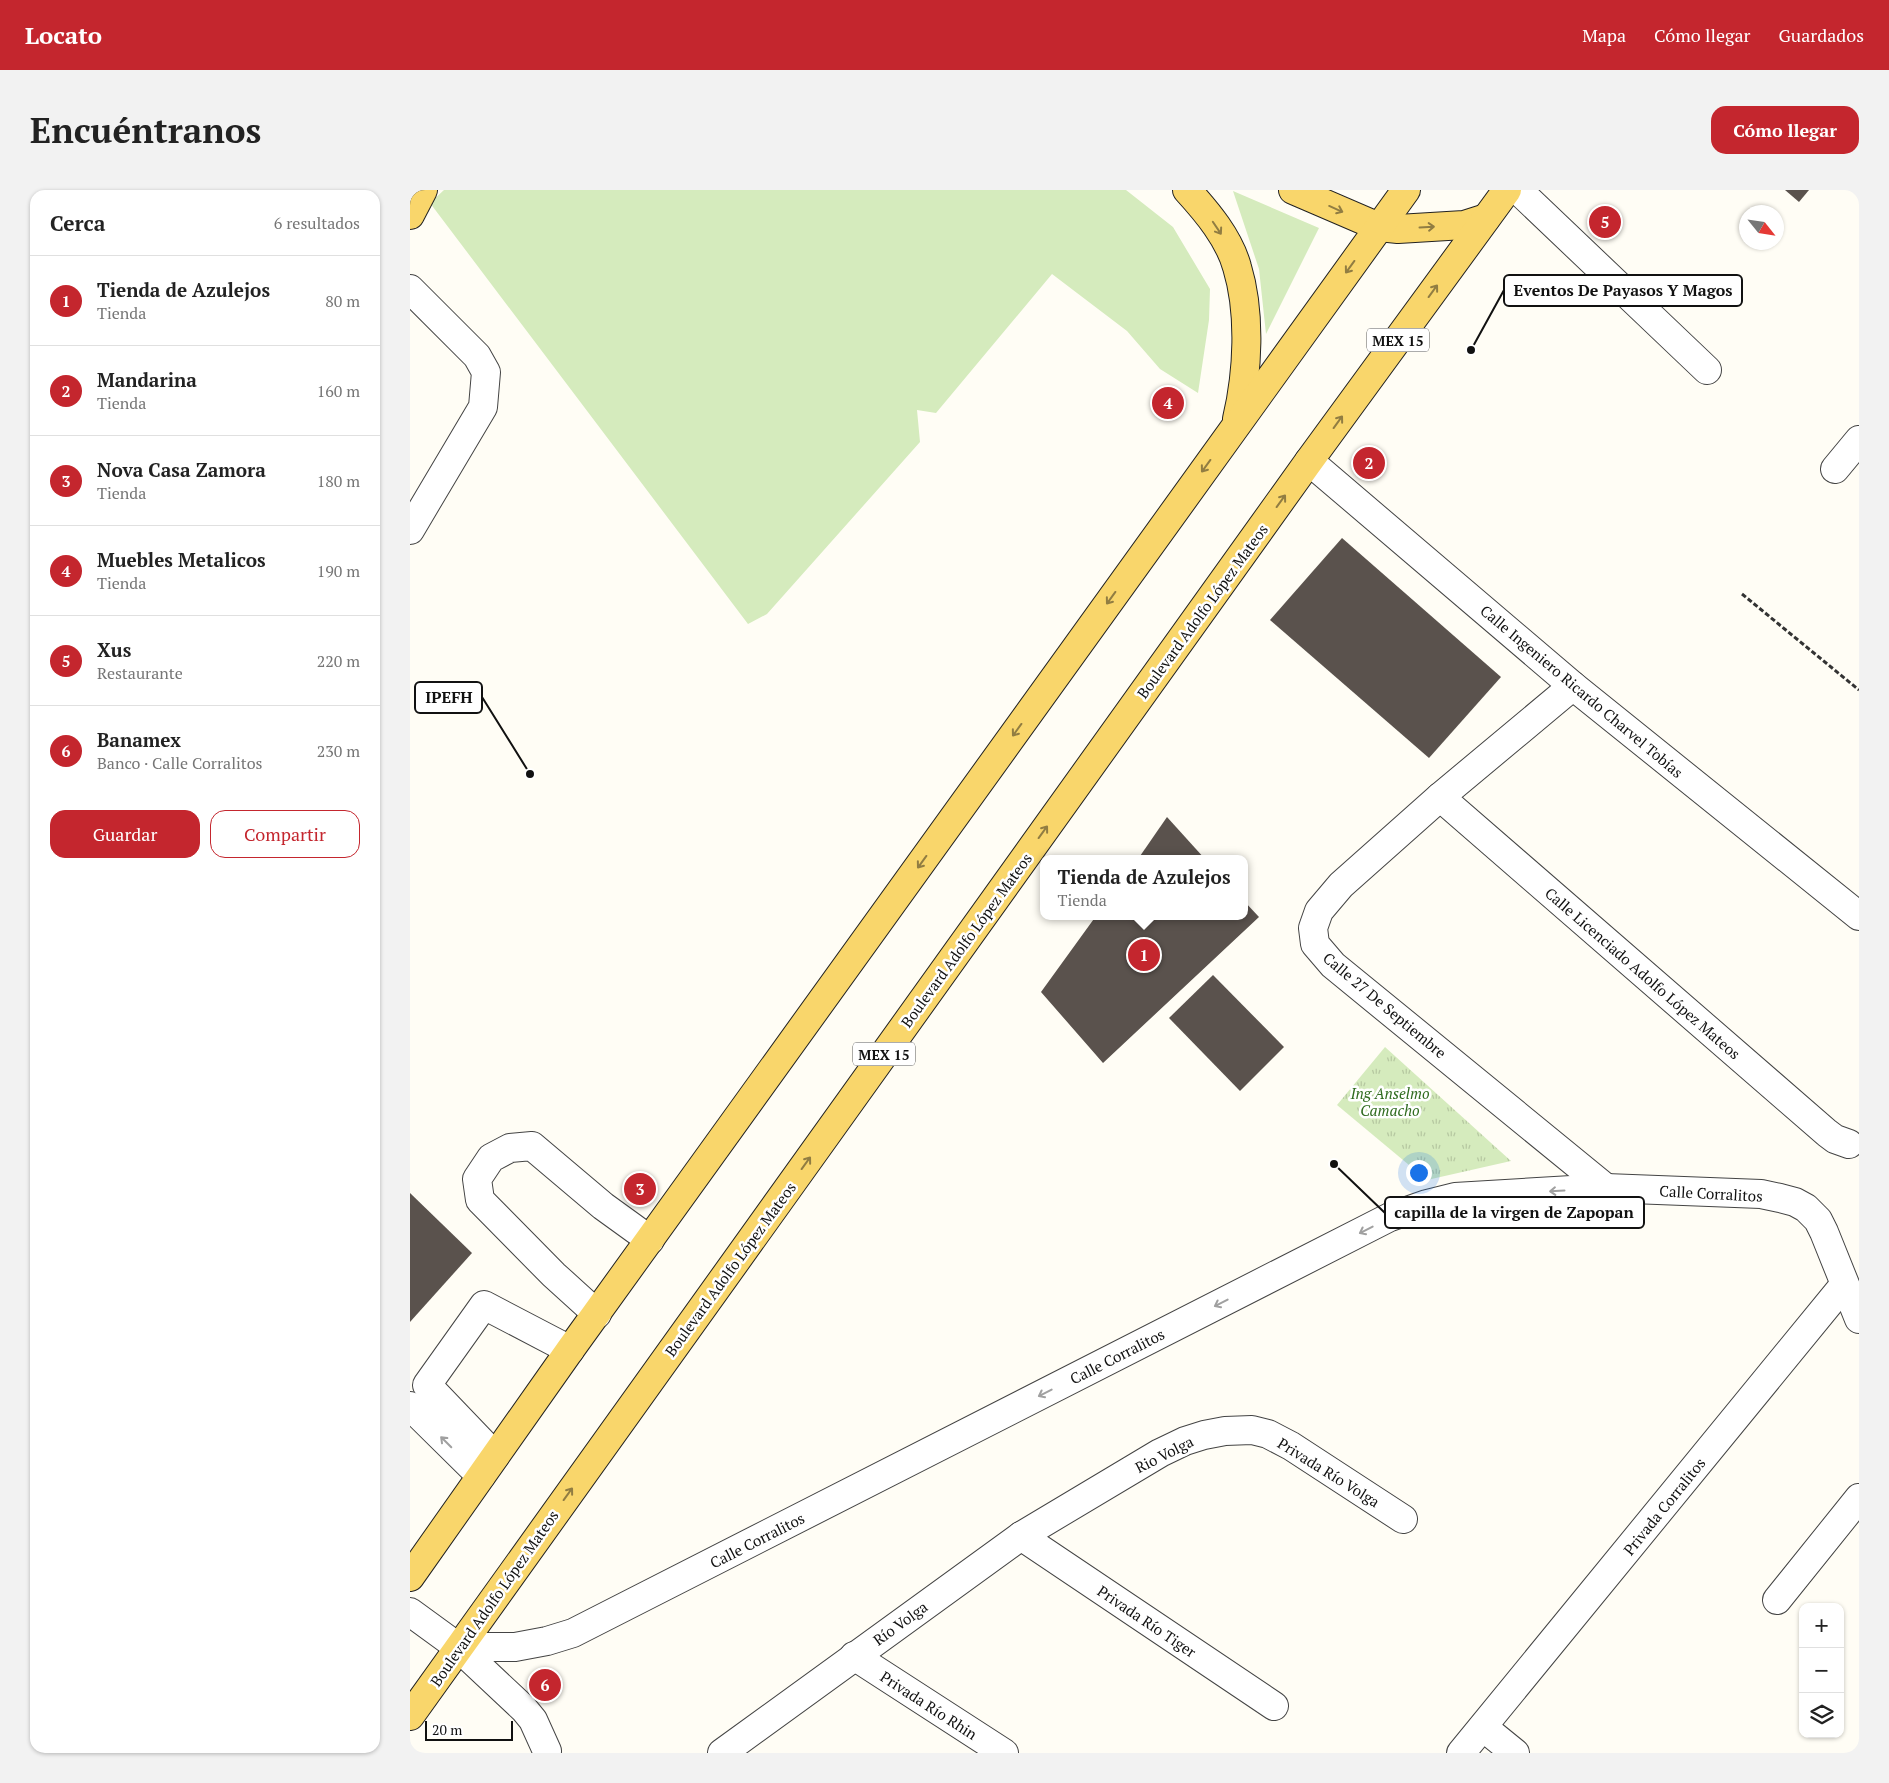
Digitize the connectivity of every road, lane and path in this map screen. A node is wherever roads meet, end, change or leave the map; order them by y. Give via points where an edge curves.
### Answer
1 (423, 190) edge
2 (1187, 190) edge
3 (1293, 190) edge
4 (1406, 190) edge
5 (1507, 190) edge
6 (1518, 190) edge
7 (410, 215) edge
8 (1486, 218) junction
9 (1379, 227) junction
10 (410, 289) edge
11 (1707, 370) dead end
12 (1235, 426) junction
13 (1859, 440) edge
14 (1309, 462) junction
15 (1835, 469) dead end
16 (410, 530) edge
17 (1742, 594) dead end
18 (1573, 686) junction
19 (1859, 690) edge
20 (1440, 797) junction
21 (1859, 916) edge
22 (1849, 1144) dead end
23 (1606, 1188) junction
24 (650, 1240) junction
25 (1844, 1285) junction
26 (597, 1314) junction
27 (1859, 1319) edge
28 (570, 1350) junction
29 (410, 1406) edge
30 (1252, 1430) joint
31 (488, 1466) junction
32 (1859, 1498) edge
33 (1082, 1500) joint
34 (1403, 1518) dead end
35 (1021, 1536) junction
36 (410, 1577) edge
37 (1777, 1600) dead end
38 (410, 1612) edge
39 (458, 1647) junction
40 (854, 1656) junction
41 (1274, 1706) dead end
42 (410, 1716) edge
43 (1483, 1727) junction
44 (547, 1751) dead end
45 (722, 1753) edge
46 (1004, 1753) edge
47 (1461, 1753) edge
48 (1515, 1753) edge

1 - 7 main road
2 -> 12 main road via 1225,240 1237,266 1246,316 1245,369
3 -> 9 main road
4 - 9 main road
5 - 8 main road, Boulevard Adolfo López Mateos / MEX 15
6 - 11 street
9 -> 8 main road via 1464,225
14 -> 8 main road, Boulevard Adolfo López Mateos / MEX 15
9 -> 12 main road
10 - 16 street via 477,356 486,372 482,407
12 -> 24 main road
13 - 15 street
14 - 18 street, Calle Ingeniero Ricardo Charvel Tobías
39 -> 14 main road, Boulevard Adolfo López Mateos / MEX 15
17 - 19 path
18 - 20 street, Calle 27 De Septiembre
18 - 21 street, Calle Ingeniero Ricardo Charvel Tobías
20 - 22 street, Calle Licenciado Adolfo López Mateos via 1827,1133
20 - 23 street, Calle 27 De Septiembre via 1341,885 1319,911 1313,928 1315,944 1333,964
23 - 25 street, Calle Corralitos via 1761,1194 1795,1202 1818,1220
23 -> 39 street, Calle Corralitos via 1455,1197 1390,1217 573,1633 516,1647
24 - 26 main road
24 - 26 street via 603,1206 532,1146 510,1148 491,1158 477,1179 480,1200
25 - 27 street
25 - 43 street, Privada Corralitos
26 - 28 main road
28 - 31 main road
28 - 31 street via 484,1305 427,1385
31 -> 29 street
30 - 33 street, Rio Volga via 1225,1431 1185,1441
30 - 34 street, Privada Río Volga via 1268,1434 1290,1446
31 - 36 main road
32 - 37 street
33 - 35 street, Río Volga
35 - 40 street, Río Volga
35 - 41 street, Privada Río Tiger
38 - 39 street
39 - 42 main road, Boulevard Adolfo López Mateos / MEX 15
39 - 44 street via 533,1720
40 - 45 street, Río Volga
40 - 46 street, Privada Río Rhin
43 - 47 street, Privada Corralitos
43 - 48 street

